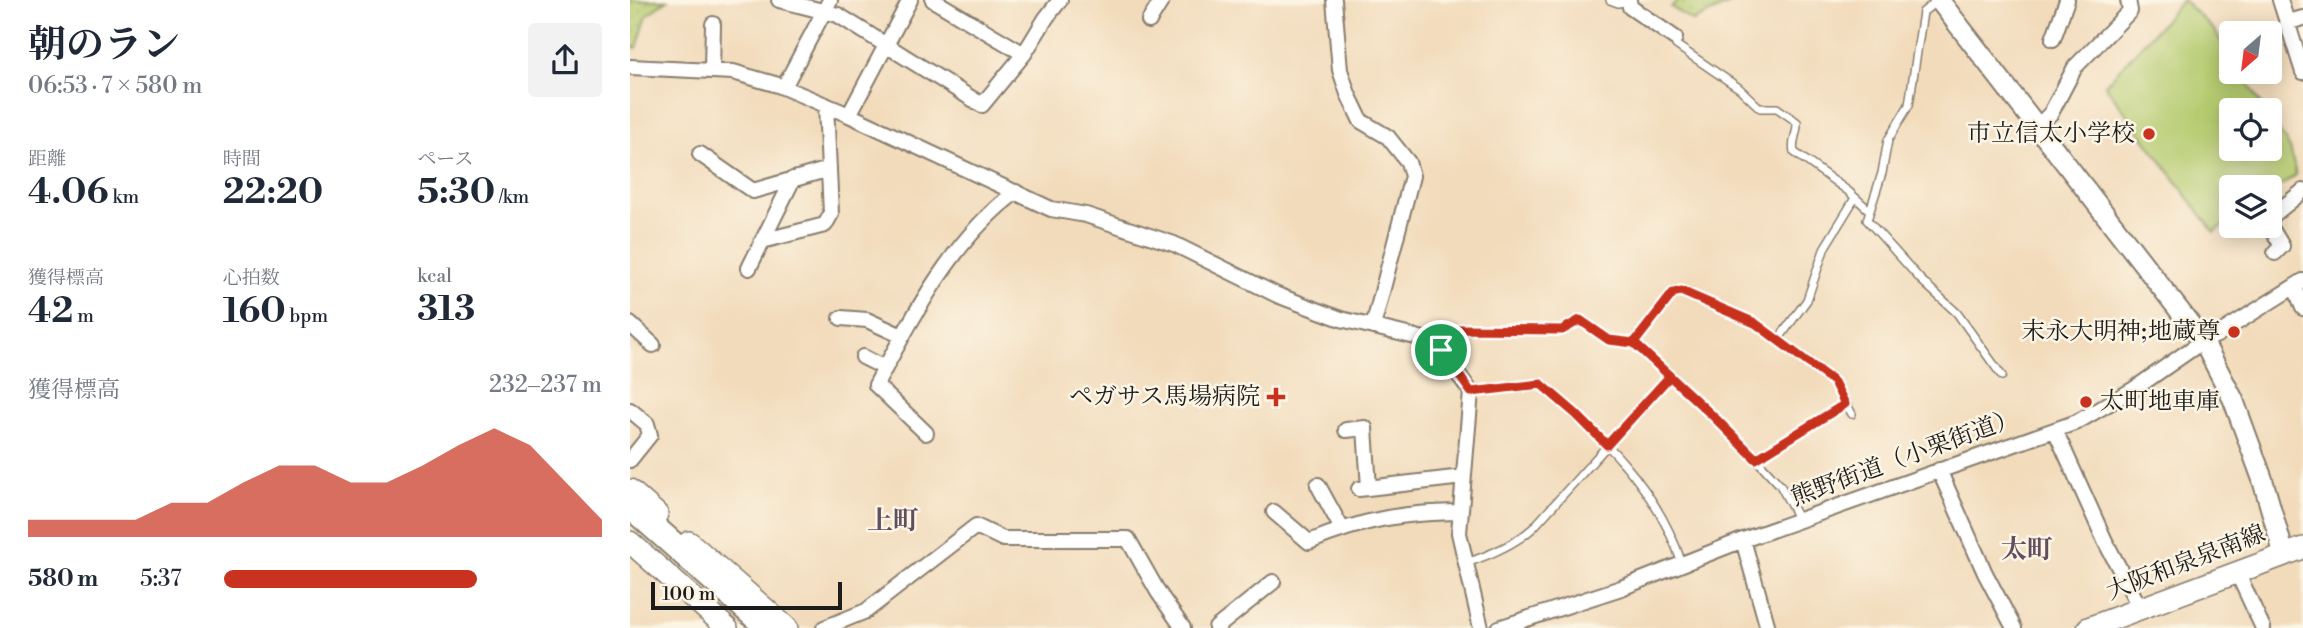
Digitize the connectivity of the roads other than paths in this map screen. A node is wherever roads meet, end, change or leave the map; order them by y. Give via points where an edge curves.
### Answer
1 (779, 0) edge
2 (909, 0) edge
3 (933, 0) edge
4 (1060, 0) edge
5 (1162, 0) edge
6 (1334, 0) edge
7 (1611, 0) edge
8 (1629, 0) edge
9 (1939, 0) edge
10 (2067, 0) edge
11 (2128, 0) edge
12 (2280, 0) edge
13 (826, 6) edge
14 (2296, 20) edge
15 (1149, 21) dead end
16 (713, 24) dead end
17 (1675, 38) joint
18 (2053, 39) dead end
19 (884, 46) junction
20 (1024, 54) junction
21 (630, 67) edge
22 (712, 70) junction
23 (2303, 72) edge
24 (784, 87) junction
25 (826, 105) junction
26 (849, 115) junction
27 (2037, 127) junction
28 (700, 154) dead end
29 (829, 169) junction
30 (793, 179) junction
31 (2303, 191) edge
32 (1016, 192) junction
33 (1855, 198) junction
34 (2282, 208) edge
35 (1869, 210) junction
36 (2277, 238) edge
37 (762, 241) junction
38 (2275, 253) dead end
39 (748, 268) dead end
40 (2299, 284) edge
41 (2303, 308) edge
42 (841, 318) dead end
43 (630, 324) edge
44 (1374, 327) junction
45 (902, 336) junction
46 (1778, 340) junction
47 (2203, 341) junction
48 (1634, 343) junction
49 (653, 345) dead end
50 (1441, 350) junction
51 (863, 357) dead end
52 (885, 368) junction
53 (1670, 376) junction
54 (2003, 376) dead end
55 (1471, 392) junction
56 (1845, 404) junction
57 (630, 410) edge
58 (1852, 414) dead end
59 (2055, 429) junction
60 (1346, 430) dead end
61 (926, 433) dead end
62 (1607, 445) junction
63 (1756, 459) junction
64 (630, 460) edge
65 (1939, 470) junction
66 (1463, 477) junction
67 (1318, 485) dead end
68 (630, 490) edge
69 (630, 506) edge
70 (1274, 512) dead end
71 (1460, 512) junction
72 (1799, 520) junction
73 (630, 528) edge
74 (1342, 528) junction
75 (1743, 540) junction
76 (630, 542) edge
77 (2294, 551) edge
78 (1466, 563) junction
79 (1682, 564) junction
80 (2237, 572) junction
81 (1273, 582) dead end
82 (2134, 613) junction
83 (727, 628) edge
84 (742, 628) edge
85 (781, 628) edge
86 (824, 628) edge
87 (1183, 628) edge
88 (1216, 628) edge
89 (1481, 628) edge
90 (1499, 628) edge
91 (1768, 628) edge
92 (2014, 628) edge
93 (2088, 628) edge
94 (2263, 628) edge

1 - 13 street
2 - 19 street
3 - 20 street
4 - 20 street
5 - 15 street
6 - 44 street via 1340,69 1348,94 1361,121 1388,137 1408,162 1412,176
7 - 8 lane
8 - 17 street via 1630,7
9 - 27 street
9 - 35 lane via 1923,12 1909,105 1888,140
10 - 18 street
11 - 27 street via 2130,11 2074,67 2051,113
12 - 14 street
13 - 19 street
13 - 24 street
14 - 23 street
16 - 22 street
17 - 33 lane via 1676,45 1760,107 1777,108 1797,122 1794,152
19 - 20 street via 982,105
19 - 26 street
21 - 22 street
22 - 24 street
24 - 25 street
25 - 26 street
25 - 29 street
26 - 32 street
27 - 47 street
28 - 30 street via 753,191
29 - 30 street
29 - 37 street via 831,214 825,225
30 - 37 street
31 - 34 street
32 - 44 street via 1051,209 1086,215 1174,244 1277,295
32 - 45 street via 963,243
33 - 35 lane
33 - 46 lane via 1825,247 1807,300
35 - 54 lane via 1867,220 1957,313
36 - 38 street via 2282,246
37 - 39 street
40 - 41 street
40 - 47 street, 熊野街道（小栗街道）
42 - 45 street via 867,320
43 - 49 street
44 - 50 street via 1424,340
45 - 52 street
46 - 48 lane via 1755,323 1681,291 1673,293
46 - 56 lane via 1834,382
47 - 59 street, 熊野街道（小栗街道） via 2123,396
47 - 77 street via 2233,399
48 - 50 lane via 1609,340 1580,320 1562,330 1461,329
48 - 53 lane
50 - 55 street
51 - 52 street
52 - 61 street via 876,385
53 - 62 lane
53 - 63 lane
55 - 62 lane via 1541,384
55 - 66 street
56 - 58 lane
56 - 63 lane
57 - 64 street via 647,424 650,435
59 - 65 street, 熊野街道（小栗街道）
59 - 82 street
60 - 66 street via 1365,428 1364,488
62 - 78 lane via 1520,539
62 - 79 lane via 1657,507
63 - 72 lane via 1780,485
65 - 72 street, 熊野街道（小栗街道）
65 - 92 street
66 - 71 street
67 - 74 street
68 - 85 main road
69 - 85 highway
70 - 74 street via 1309,542
71 - 74 street via 1410,513
71 - 78 street
72 - 75 street, 熊野街道（小栗街道）
73 - 84 highway
75 - 79 street, 熊野街道（小栗街道）
75 - 91 street
76 - 83 main road
77 - 80 main road, 大阪和泉泉南線
78 - 89 street
79 - 90 street, 熊野街道（小栗街道）
80 - 82 main road, 大阪和泉泉南線
80 - 94 street
81 - 88 street
82 - 93 main road, 大阪和泉泉南線
86 - 87 street via 866,611 976,526 1003,539 1128,539

